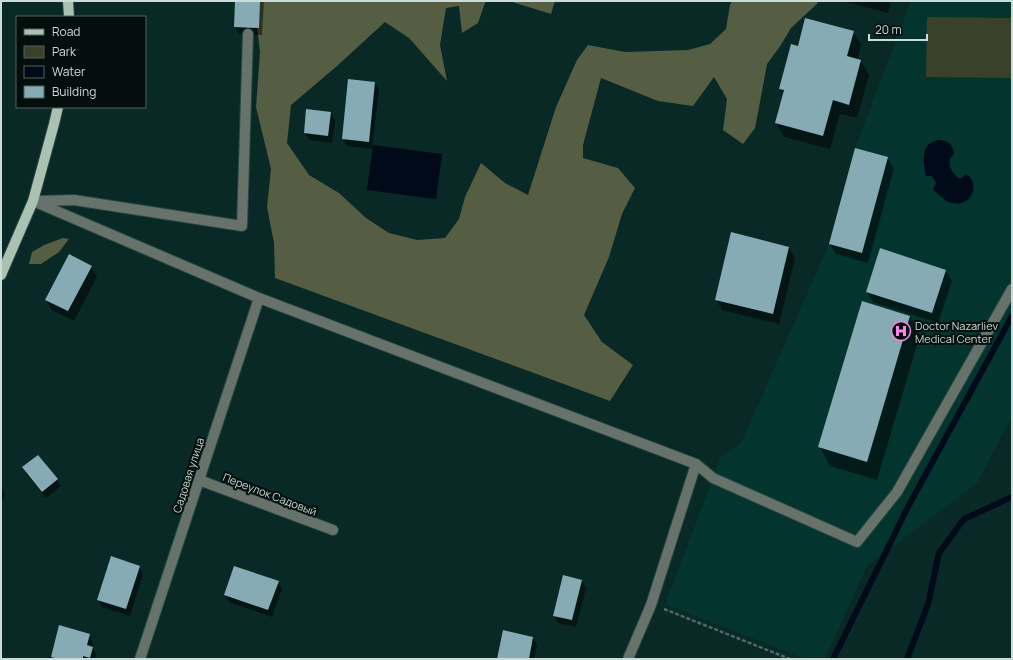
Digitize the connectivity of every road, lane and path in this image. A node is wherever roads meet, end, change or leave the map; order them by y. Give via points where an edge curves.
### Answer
1 (68, 1) edge
2 (69, 16) edge
3 (248, 34) dead end
4 (58, 108) edge
5 (33, 201) junction
6 (1, 275) edge
7 (1012, 289) edge
8 (259, 298) junction
9 (696, 464) junction
10 (199, 480) junction
11 (333, 530) dead end
12 (651, 605) junction
13 (140, 659) edge
14 (628, 659) edge
15 (790, 659) edge

1 - 2 main road
3 - 5 street via 242,226 74,200
4 - 5 main road
5 - 6 main road
5 - 8 street
7 - 9 street via 897,492 857,542 713,478
8 - 9 street
8 - 10 street, Садовая улица
9 - 12 street
10 - 11 street, Переулок Садовый
10 - 13 street, Садовая улица
12 - 14 street
12 - 15 path

